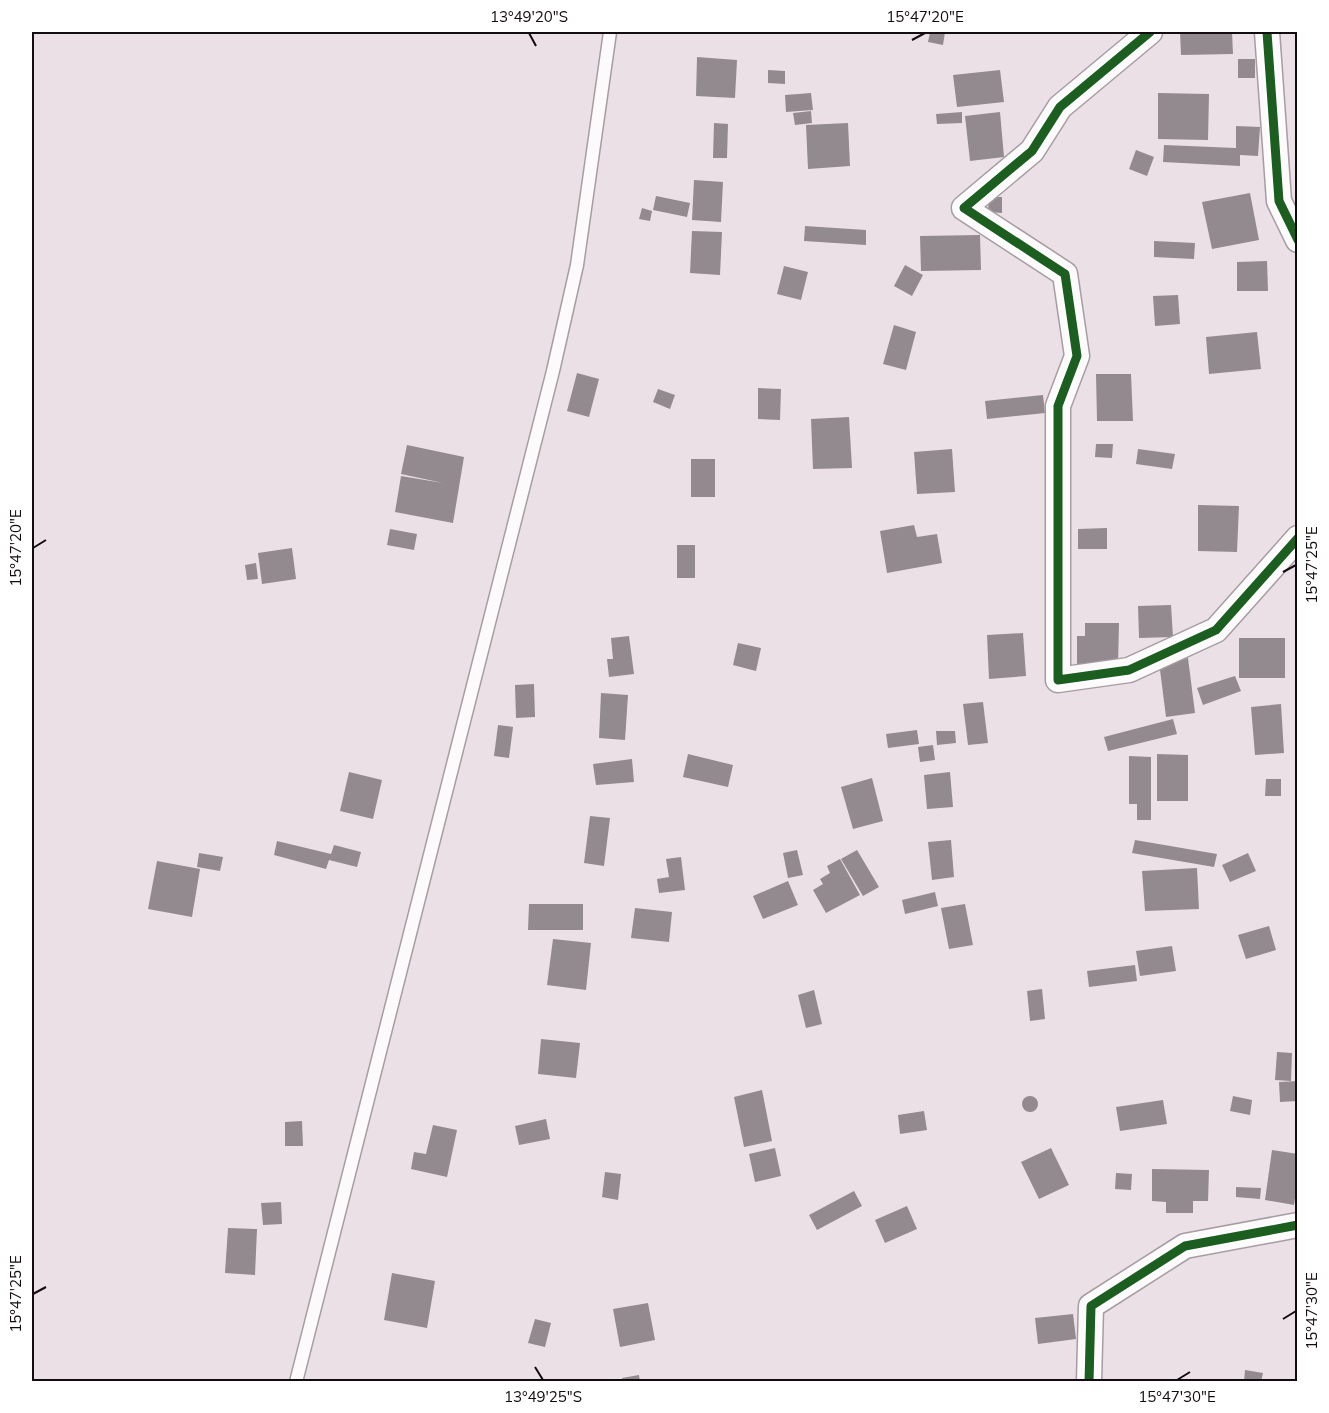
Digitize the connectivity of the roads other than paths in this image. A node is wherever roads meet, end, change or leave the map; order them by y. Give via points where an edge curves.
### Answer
1 (610, 32) edge
2 (1150, 32) edge
3 (1267, 32) edge
4 (1298, 240) edge
5 (1298, 538) edge
6 (1298, 1225) edge
7 (296, 1382) edge
8 (1089, 1382) edge

1 - 7 lane via 577,265 553,371
2 - 5 street via 1060,107 1032,151 964,208 1065,274 1077,356 1058,406 1058,680 1129,670 1216,630
3 - 4 street via 1279,201
6 - 8 street via 1185,1246 1091,1306

